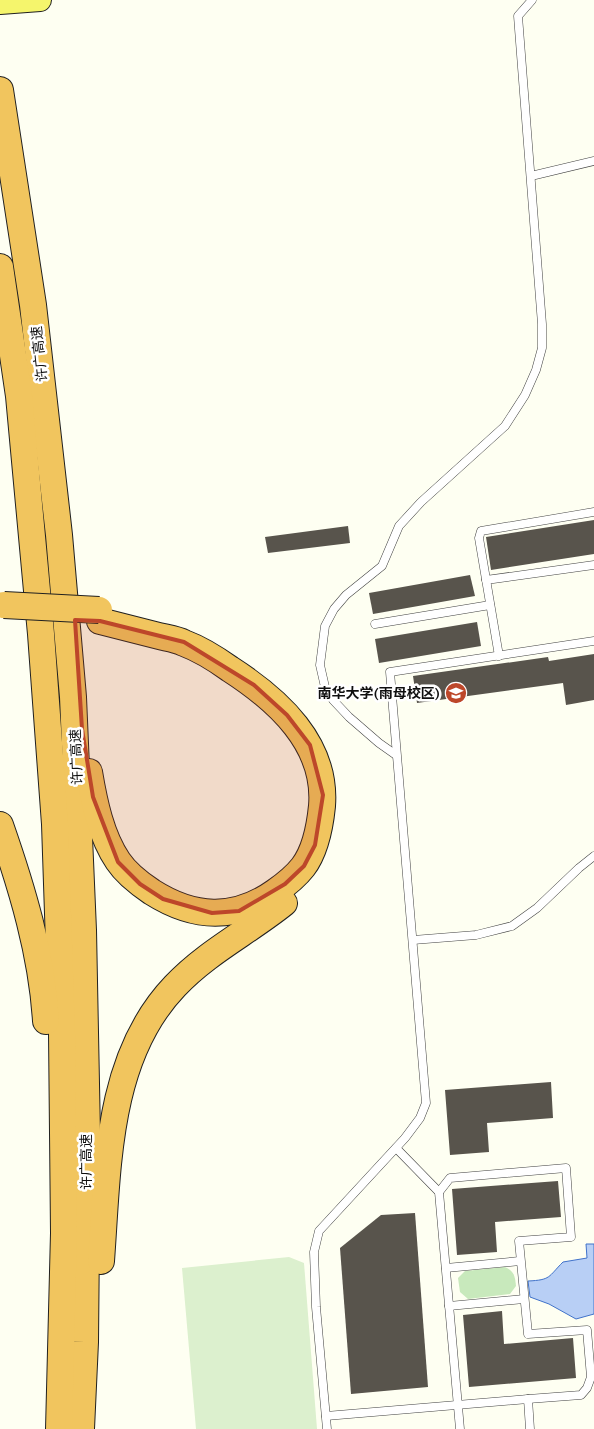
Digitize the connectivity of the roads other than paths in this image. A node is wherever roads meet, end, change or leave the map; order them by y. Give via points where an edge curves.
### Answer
1 (40, 0) edge
2 (532, 0) edge
3 (0, 3) edge
4 (0, 90) edge
5 (594, 161) edge
6 (531, 176) junction
7 (0, 267) edge
8 (37, 338) junction
9 (594, 512) edge
10 (594, 565) edge
11 (486, 580) junction
12 (490, 605) junction
13 (2, 611) edge
14 (99, 616) junction
15 (375, 624) dead end
16 (594, 641) edge
17 (499, 656) junction
18 (396, 755) junction
19 (0, 825) edge
20 (594, 856) edge
21 (413, 940) junction
22 (396, 1148) junction
23 (439, 1192) junction
24 (520, 1262) junction
25 (446, 1268) junction
26 (524, 1299) junction
27 (449, 1306) junction
28 (528, 1399) junction
29 (458, 1405) junction
30 (326, 1416) junction
31 (66, 1429) edge
32 (89, 1429) edge
33 (327, 1429) edge
34 (460, 1429) edge
35 (530, 1429) edge

1 - 3 main road
2 - 6 lane via 518,16
4 - 8 highway, 许广高速
5 - 6 lane
6 - 18 lane via 542,348 525,395 505,426 399,526 382,566 346,595 325,626 320,665 325,687 349,717
7 - 31 highway, 许广高速 via 20,406 55,824 62,1033
8 - 14 highway via 51,393 62,468 82,729 93,797 104,833 118,862 140,884 162,899 212,913 239,911 262,900 304,866 314,845 321,822 323,795 319,768 310,745 287,715 254,685 218,660 184,642
8 - 31 highway, 许广高速 via 74,697 83,930 87,1135 85,1342
9 - 11 lane via 481,531 479,538
10 - 11 lane
11 - 12 lane
12 - 15 lane
12 - 17 lane
13 - 14 highway
14 - 32 highway via 171,626 231,655 275,689 300,714 317,738 328,762 333,818 318,865 297,892 205,958 174,986 145,1025 129,1061 110,1146
16 - 17 lane
17 - 18 lane via 390,672
18 - 21 lane
19 - 31 highway via 34,935 46,1017 53,1131 50,1356
20 - 21 lane via 537,908 512,926 476,935
21 - 22 lane via 426,1104 420,1118
22 - 23 lane
22 - 30 lane via 319,1231 314,1252 316,1307
23 - 24 lane via 450,1178 566,1168 571,1237 518,1241
23 - 25 lane
24 - 25 lane
24 - 26 lane
25 - 27 lane
26 - 27 lane
26 - 28 lane via 528,1334 587,1330 591,1377 581,1395
27 - 29 lane
28 - 29 lane
28 - 35 lane
29 - 30 lane
29 - 34 lane
30 - 33 lane

